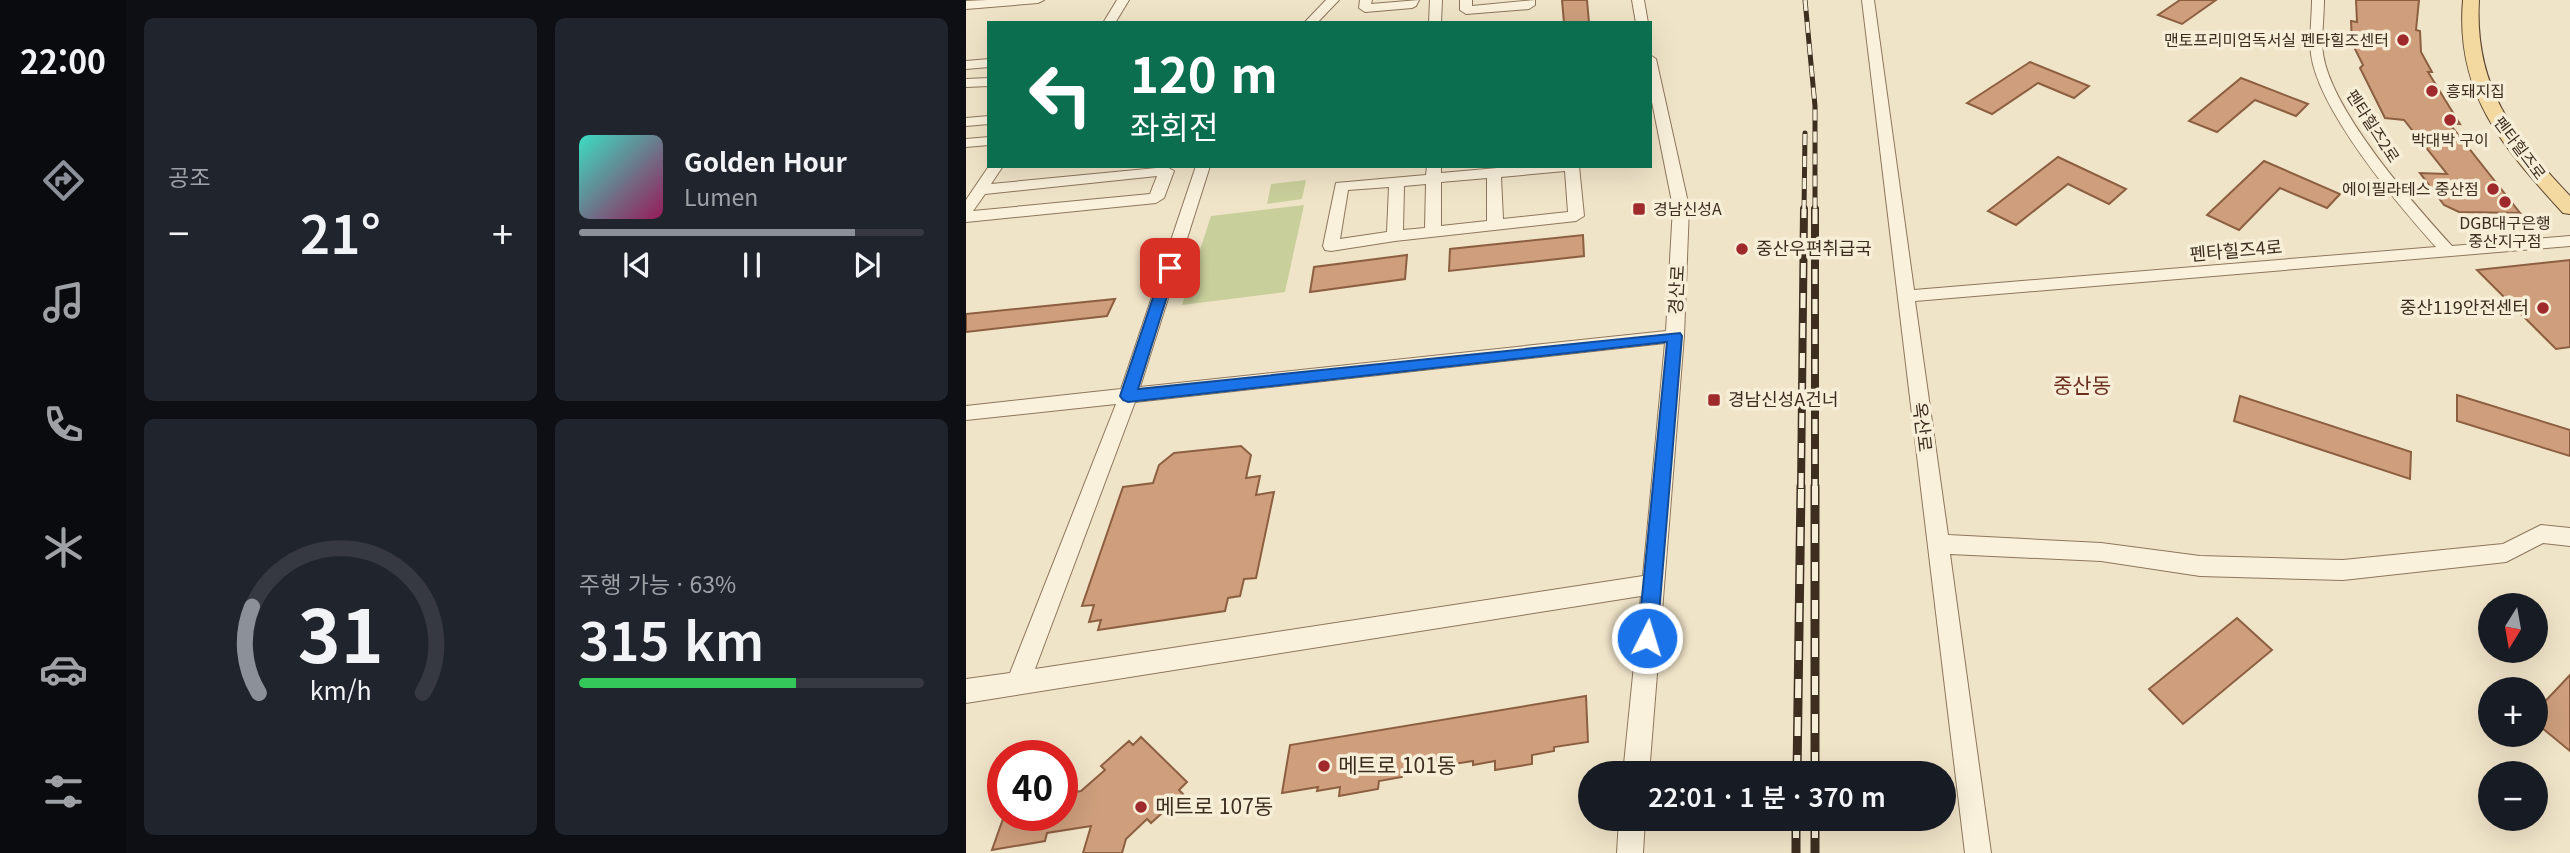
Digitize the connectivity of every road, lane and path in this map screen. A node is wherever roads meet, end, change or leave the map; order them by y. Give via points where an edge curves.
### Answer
1 (1038, 0) edge
2 (1124, 0) edge
3 (1333, 0) edge
4 (1366, 0) edge
5 (1413, 0) edge
6 (1436, 0) edge
7 (1466, 0) edge
8 (1529, 0) edge
9 (1637, 0) edge
10 (1856, 0) edge
11 (1868, 0) edge
12 (2318, 0) edge
13 (2471, 0) edge
14 (966, 5) edge
15 (1110, 21) edge
16 (1312, 21) edge
17 (1434, 21) edge
18 (1642, 21) edge
19 (1872, 32) junction
20 (987, 63) edge
21 (966, 65) edge
22 (1652, 69) edge
23 (987, 82) edge
24 (966, 83) edge
25 (987, 120) edge
26 (966, 122) edge
27 (987, 141) edge
28 (966, 143) edge
29 (995, 168) edge
30 (1202, 168) edge
31 (1552, 168) edge
32 (1572, 168) edge
33 (1434, 173) edge
34 (1494, 174) junction
35 (1397, 182) junction
36 (1038, 184) junction
37 (980, 190) junction
38 (2570, 208) edge
39 (966, 211) edge
40 (1023, 211) junction
41 (966, 217) edge
42 (1495, 224) junction
43 (1433, 231) junction
44 (1395, 236) junction
45 (2570, 241) edge
46 (2449, 252) junction
47 (1905, 296) junction
48 (1675, 336) junction
49 (1128, 396) junction
50 (966, 413) edge
51 (2570, 537) edge
52 (1937, 544) junction
53 (1652, 584) junction
54 (1018, 683) junction
55 (966, 691) edge
56 (1637, 761) edge
57 (1631, 831) edge
58 (1630, 853) edge
59 (1978, 853) edge

1 - 14 street
2 - 15 street
3 - 16 street
4 - 5 street via 1365,8 1412,4
6 - 17 street
7 - 8 street via 1466,10 1529,5
9 - 18 street
10 - 19 street
11 - 19 street, 옥산로
12 - 46 street, 펜타힐즈2로 via 2317,55 2336,107 2408,207
13 - 38 main road, 펜타힐즈로 via 2470,42 2487,104 2511,142
19 - 47 street, 옥산로
20 - 21 street
22 - 48 street, 경산로 via 1681,207
23 - 24 street
25 - 26 street
27 - 28 street
29 - 37 street
30 - 49 street
31 - 34 street
32 - 42 street via 1576,216
33 - 34 street
33 - 35 street
33 - 43 street
34 - 42 street
35 - 44 street
35 - 44 street via 1341,186 1331,246
36 - 37 street
36 - 40 street
36 - 40 street via 1167,171 1156,198
37 - 39 street
40 - 41 street
42 - 43 street
43 - 44 street
45 - 46 street, 펜타힐즈4로
46 - 47 street, 펜타힐즈4로
47 - 52 street, 옥산로
48 - 49 street
48 - 53 street, 경산로
49 - 50 street
49 - 54 street
51 - 52 street via 2541,534 2507,553 2343,570 2200,566 2101,552
52 - 59 street, 옥산로
53 - 54 street
53 - 56 street, 경산로
54 - 55 street
57 - 58 street

